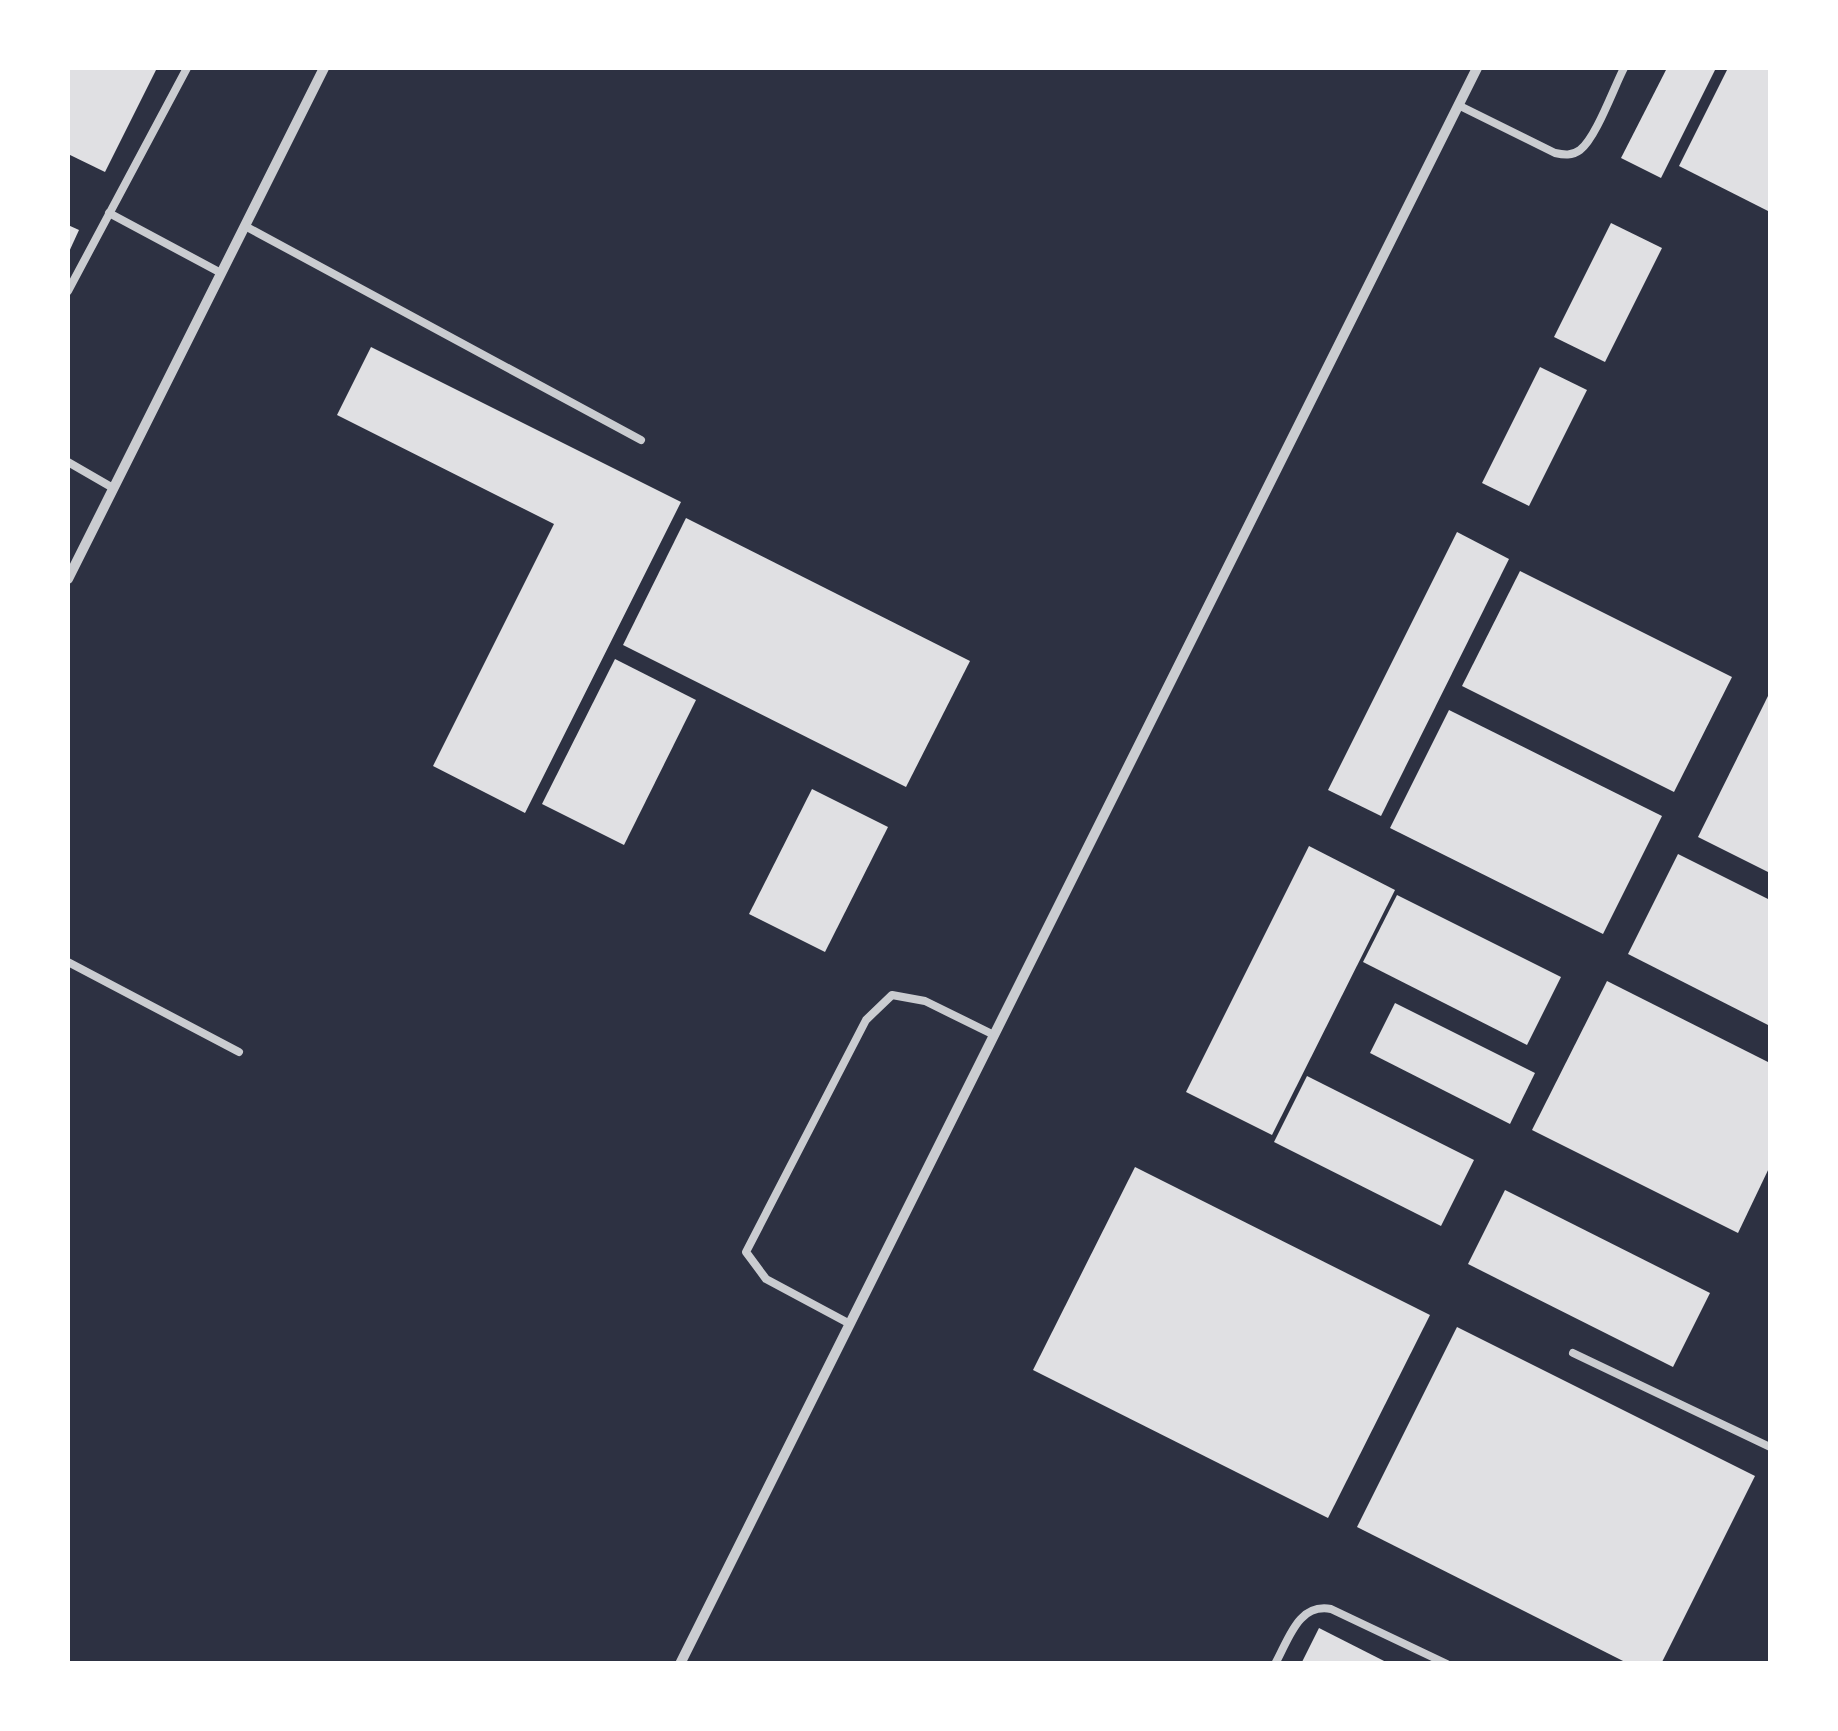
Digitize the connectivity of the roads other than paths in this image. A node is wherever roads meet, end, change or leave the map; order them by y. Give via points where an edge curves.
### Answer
1 (187, 68) edge
2 (324, 68) edge
3 (1477, 68) edge
4 (1624, 68) edge
5 (1458, 105) junction
6 (109, 213) junction
7 (244, 226) junction
8 (221, 274) junction
9 (68, 291) edge
10 (641, 440) dead end
11 (68, 462) edge
12 (113, 488) junction
13 (68, 579) edge
14 (68, 962) edge
15 (994, 1036) junction
16 (239, 1052) dead end
17 (850, 1324) junction
18 (1572, 1353) dead end
19 (1770, 1447) edge
20 (680, 1664) edge
21 (1275, 1664) edge
22 (1446, 1664) edge

1 - 6 lane
2 - 7 street
3 - 5 street
4 - 5 lane via 1589,138 1571,154 1555,154
5 - 15 street
6 - 8 lane
6 - 9 lane
7 - 8 street
7 - 10 lane
8 - 12 street
11 - 12 lane
12 - 13 street
14 - 16 lane
15 - 17 street
15 - 17 lane via 925,1001 892,995 866,1020 746,1252 766,1280
17 - 20 street
18 - 19 lane
21 - 22 lane via 1301,1616 1320,1607

